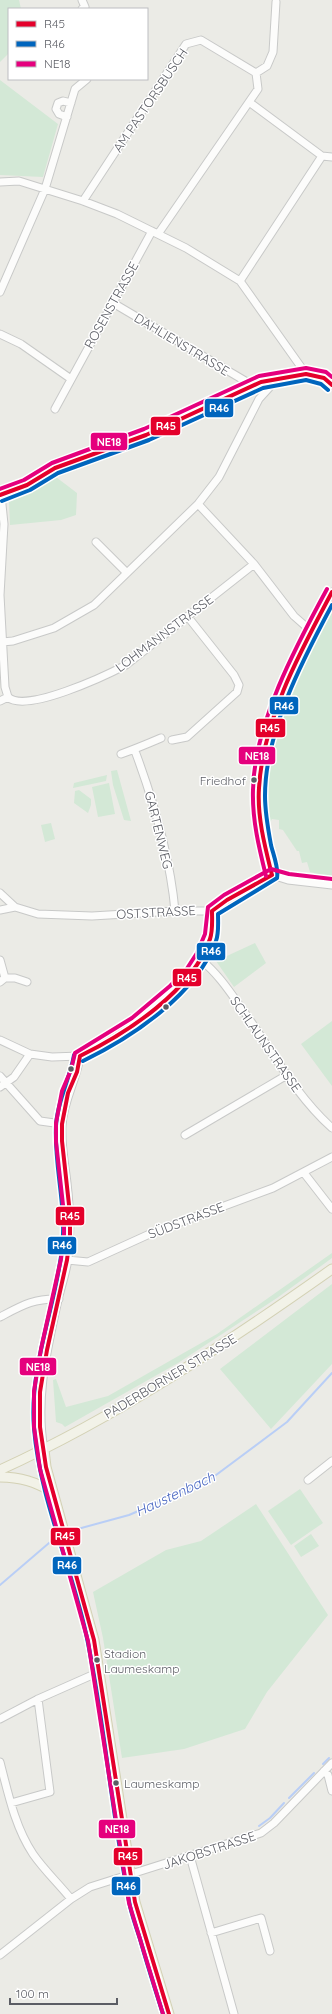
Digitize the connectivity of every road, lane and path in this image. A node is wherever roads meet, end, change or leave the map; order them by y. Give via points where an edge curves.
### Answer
1 (276, 2) dead end
2 (256, 73) junction
3 (85, 80) edge
4 (249, 102) junction
5 (71, 103) junction
6 (67, 116) junction
7 (322, 156) junction
8 (332, 157) edge
9 (0, 182) edge
10 (45, 189) junction
11 (83, 201) junction
12 (155, 233) junction
13 (240, 281) junction
14 (1, 282) edge
15 (0, 292) edge
16 (113, 303) junction
17 (0, 334) edge
18 (306, 374) junction
19 (71, 379) junction
20 (272, 381) junction
21 (332, 385) edge
22 (252, 386) junction
23 (55, 409) dead end
24 (1, 495) edge
25 (198, 504) junction
26 (96, 542) dead end
27 (1, 563) edge
28 (254, 564) junction
29 (127, 572) junction
30 (332, 592) edge
31 (188, 617) junction
32 (311, 631) junction
33 (2, 642) junction
34 (8, 697) junction
35 (0, 701) edge
36 (161, 738) dead end
37 (172, 740) dead end
38 (135, 751) junction
39 (121, 754) dead end
40 (272, 875) junction
41 (332, 884) edge
42 (0, 893) edge
43 (15, 907) junction
44 (0, 910) edge
45 (175, 911) junction
46 (212, 911) junction
47 (0, 960) edge
48 (201, 960) junction
49 (2, 980) edge
50 (27, 982) dead end
51 (0, 1040) edge
52 (30, 1054) junction
53 (80, 1056) junction
54 (287, 1075) junction
55 (0, 1076) edge
56 (3, 1085) edge
57 (62, 1124) junction
58 (332, 1128) edge
59 (185, 1135) dead end
60 (332, 1157) edge
61 (304, 1173) junction
62 (332, 1209) edge
63 (67, 1260) junction
64 (332, 1269) edge
65 (59, 1299) junction
66 (0, 1317) edge
67 (44, 1450) junction
68 (332, 1461) edge
69 (0, 1470) edge
70 (0, 1477) edge
71 (308, 1480) dead end
72 (53, 1492) junction
73 (99, 1672) junction
74 (38, 1699) junction
75 (0, 1719) edge
76 (0, 1762) edge
77 (332, 1763) edge
78 (324, 1772) junction
79 (332, 1791) edge
80 (11, 1803) junction
81 (190, 1856) junction
82 (130, 1875) junction
83 (71, 1899) junction
84 (211, 1933) junction
85 (270, 1950) dead end
86 (0, 1955) edge
87 (169, 2014) edge
88 (234, 2014) edge

1 - 2 street via 273,52 267,66
2 - 4 street via 258,89
2 - 11 street, AM PASTORSBUSCH via 200,40 186,44
3 - 5 street via 75,89
4 - 7 street
4 - 12 street, ROSENSTRASSE
5 - 6 street
5 - 6 street via 63,101 58,103 56,108 59,114
6 - 10 street
7 - 8 street
7 - 13 street
9 - 10 street via 19,181
10 - 11 street
10 - 14 street
11 - 12 street
12 - 13 street via 186,248
12 - 16 street, ROSENSTRASSE
13 - 18 street
14 - 15 street
16 - 19 street, ROSENSTRASSE
16 - 22 street, DAHLIENSTRASSE
17 - 19 street via 21,344
18 - 20 street
18 - 21 street via 324,378
19 - 23 street, ROSENSTRASSE
20 - 22 street
20 - 25 street via 259,399 219,477
22 - 24 street via 146,435 56,468 27,485
24 - 27 street via 4,524
25 - 28 street
25 - 29 street
26 - 29 street
27 - 33 street
28 - 31 street, LOHMANNSTRASSE
28 - 32 street via 294,616
29 - 33 street via 94,605 65,623 13,641
30 - 32 street
31 - 34 street, LOHMANNSTRASSE via 126,665 109,674 71,690 39,698 17,701
31 - 37 street via 230,670 239,684 238,692 187,737
32 - 40 street via 271,727 261,767 259,809
33 - 34 street
34 - 35 street
36 - 38 street via 138,747
38 - 39 street
38 - 45 street, GARTENWEG via 153,804 173,888
40 - 41 street via 288,880
40 - 46 street, OSTSTRASSE
42 - 43 street, OSTSTRASSE
43 - 44 street
43 - 45 street, OSTSTRASSE via 38,914 63,916
45 - 46 street, OSTSTRASSE
46 - 48 street via 210,940
47 - 49 street
48 - 53 street via 168,995 133,1025 110,1041
48 - 54 street, SCHLAUNSTRASSE via 216,973 228,989
49 - 50 street via 15,978
51 - 52 street
52 - 53 street via 52,1057
52 - 56 street via 14,1077
53 - 57 street via 77,1072 68,1093
54 - 58 street, SCHLAUNSTRASSE via 315,1112
54 - 59 street
55 - 56 street
56 - 57 street via 40,1121
57 - 63 street via 70,1217
60 - 61 street, SÜDSTRASSE
61 - 62 street
61 - 63 street, SÜDSTRASSE via 273,1188 154,1232 88,1262
63 - 65 street
64 - 67 main road, PADERBORNER STRASSE via 174,1376
65 - 66 street via 44,1298 31,1301
65 - 67 street via 40,1392 40,1427
67 - 69 main road, PADERBORNER STRASSE
67 - 72 main road
68 - 71 street
70 - 72 main road via 35,1482
72 - 73 main road via 94,1640
73 - 74 street
73 - 82 main road
74 - 75 street
74 - 80 street via 50,1792
76 - 80 street
77 - 78 street, JAKOBSTRASSE
78 - 79 street via 328,1775
78 - 81 street, JAKOBSTRASSE via 261,1833
80 - 83 street via 22,1834 34,1854
81 - 82 street, JAKOBSTRASSE
81 - 84 street
82 - 83 street, JAKOBSTRASSE via 90,1887
82 - 87 main road via 135,1902
83 - 86 street, JAKOBSTRASSE
84 - 85 street via 261,1918
84 - 88 street

